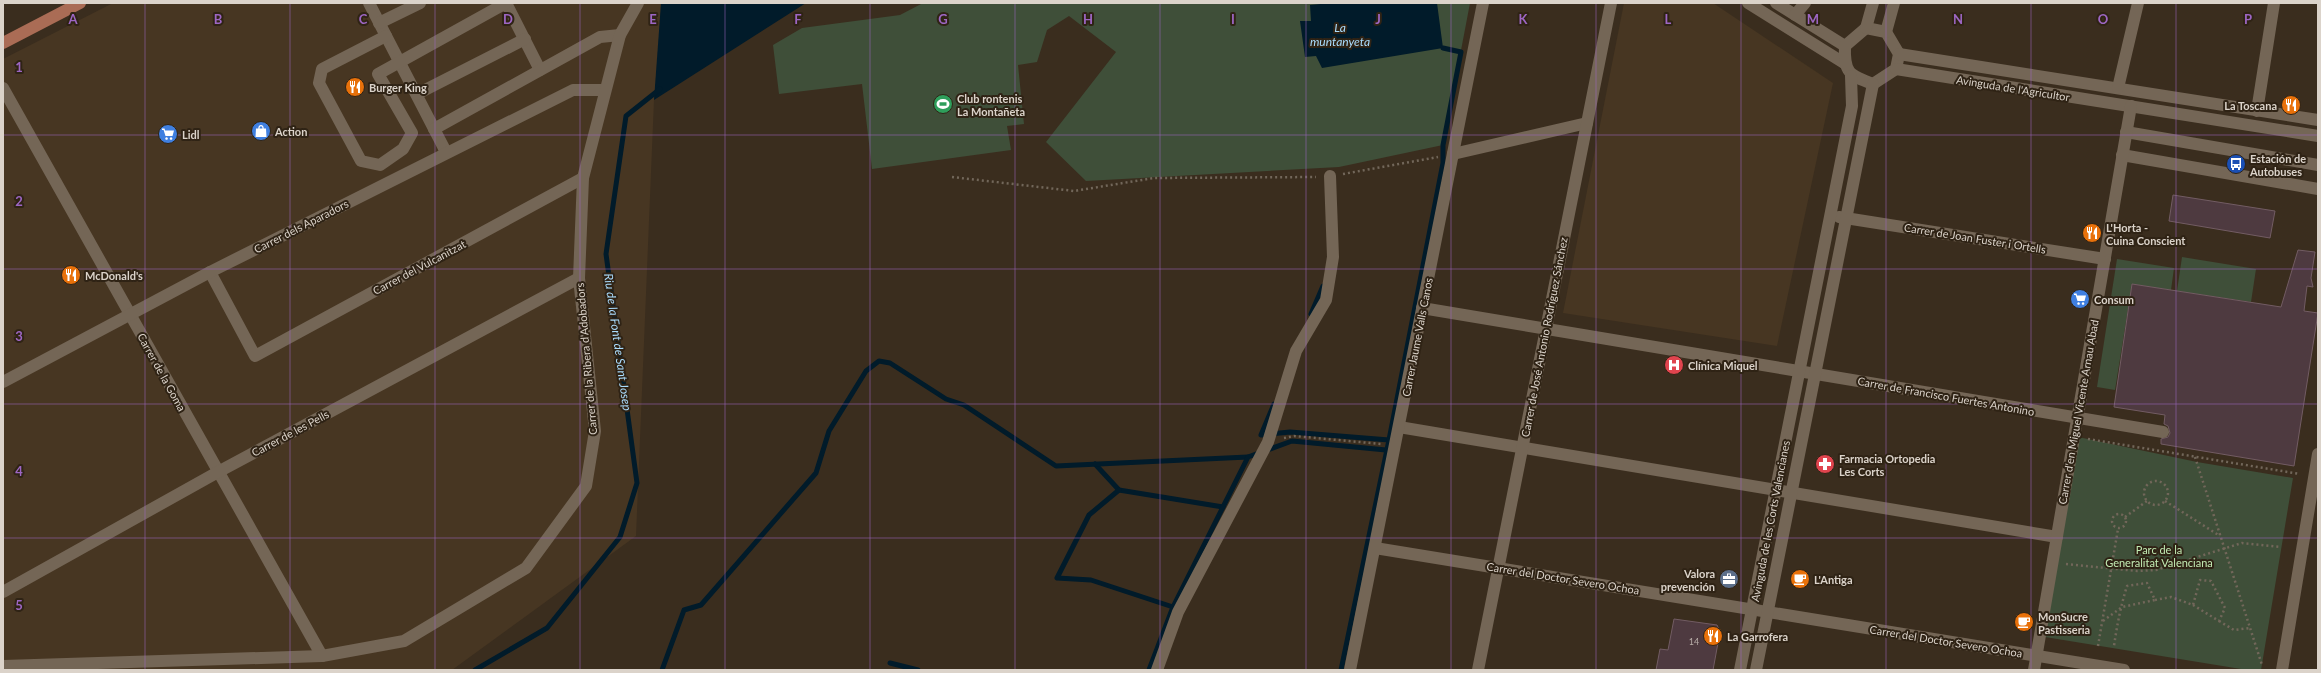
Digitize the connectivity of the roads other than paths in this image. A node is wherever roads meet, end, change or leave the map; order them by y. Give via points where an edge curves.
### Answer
1 (80, 3) edge
2 (368, 3) edge
3 (420, 3) edge
4 (506, 3) edge
5 (638, 3) edge
6 (1482, 3) edge
7 (1611, 3) edge
8 (1748, 3) edge
9 (1776, 3) edge
10 (1805, 3) edge
11 (1873, 3) edge
12 (1894, 3) edge
13 (2138, 3) edge
14 (2274, 3) edge
15 (1795, 15) junction
16 (379, 23) junction
17 (1866, 28) junction
18 (1886, 32) junction
19 (620, 35) junction
20 (386, 36) junction
21 (524, 39) junction
22 (3, 43) edge
23 (1845, 46) junction
24 (1899, 54) junction
25 (399, 61) junction
26 (1844, 63) junction
27 (1896, 69) junction
28 (540, 70) junction
29 (1851, 76) junction
30 (1873, 84) junction
31 (3, 88) edge
32 (2118, 88) junction
33 (605, 90) junction
34 (417, 94) junction
35 (2131, 106) junction
36 (2257, 111) junction
37 (2318, 120) edge
38 (1587, 123) junction
39 (434, 129) junction
40 (2126, 132) junction
41 (2318, 136) edge
42 (446, 152) junction
43 (1453, 154) junction
44 (2122, 155) junction
45 (2318, 165) edge
46 (1330, 176) road end
47 (584, 178) junction
48 (2318, 189) edge
49 (1830, 215) junction
50 (1846, 218) junction
51 (2105, 259) junction
52 (210, 272) junction
53 (579, 278) junction
54 (1422, 308) junction
55 (130, 315) junction
56 (1546, 329) junction
57 (1800, 371) junction
58 (1815, 374) junction
59 (3, 382) edge
60 (2078, 418) junction
61 (1399, 427) junction
62 (2162, 432) dead end
63 (1522, 448) junction
64 (2318, 454) edge
65 (218, 472) junction
66 (1776, 490) junction
67 (1791, 492) junction
68 (2057, 537) junction
69 (1375, 548) junction
70 (1498, 568) junction
71 (3, 592) edge
72 (1752, 609) junction
73 (1768, 612) junction
74 (322, 656) junction
75 (2037, 656) junction
76 (3, 666) edge
77 (1157, 670) edge
78 (1350, 670) edge
79 (1478, 670) edge
80 (1740, 670) edge
81 (1756, 670) edge
82 (2034, 670) edge
83 (2124, 670) edge
84 (2282, 670) edge

1 - 22 main road
2 - 16 street
3 - 16 street
4 - 21 street
4 - 25 street
5 - 19 street, Carrer de la Ribera d'Adobadors
6 - 43 street, Carrer Jaume Valls Canos
7 - 38 street, Carrer de José Antonio Rodríguez Sánchez
8 - 26 street
9 - 15 street
10 - 15 street
11 - 17 street
12 - 18 street
13 - 32 street
14 - 36 street
15 - 23 street
16 - 20 street
17 - 18 street
17 - 23 street
18 - 24 street
19 - 28 street via 600,38
19 - 33 street, Carrer de la Ribera d'Adobadors
20 - 25 street
20 - 25 street via 322,69 319,83 361,161 380,165 403,149 412,133 378,74
21 - 28 street
21 - 34 street
23 - 26 street
24 - 27 street
24 - 32 street, Avinguda de l'Agricultor
25 - 34 street
26 - 29 street
27 - 30 street
27 - 35 street, Avinguda de l'Agricultor
28 - 39 street
29 - 30 street
29 - 49 street, Avinguda de les Corts Valencianes via 1852,106
30 - 50 street, Avinguda de les Corts Valencianes
31 - 55 street, Carrer de la Goma
32 - 35 street
32 - 36 street, Avinguda de l'Agricultor
33 - 42 street, Carrer dels Aparadors via 573,90
33 - 47 street, Carrer de la Ribera d'Adobadors
34 - 39 street
35 - 40 street, Carrer d'en Miguel Vicente Arnau Abad
35 - 41 street, Avinguda de l'Agricultor
36 - 37 street, Avinguda de l'Agricultor
38 - 43 street
38 - 56 street, Carrer de José Antonio Rodríguez Sánchez
39 - 42 street
40 - 44 street, Carrer d'en Miguel Vicente Arnau Abad
40 - 45 street
42 - 52 street, Carrer dels Aparadors
43 - 54 street, Carrer Jaume Valls Canos
44 - 48 street
44 - 51 street, Carrer d'en Miguel Vicente Arnau Abad
46 - 77 street via 1333,257 1326,300 1296,352 1268,442 1178,612
47 - 52 street, Carrer del Vulcanitzat via 255,356
47 - 53 street, Carrer de la Ribera d'Adobadors
49 - 50 street
49 - 57 street, Avinguda de les Corts Valencianes
50 - 51 street, Carrer de Joan Fuster i Ortells
50 - 58 street, Avinguda de les Corts Valencianes
51 - 60 street, Carrer d'en Miguel Vicente Arnau Abad
52 - 55 street, Carrer dels Aparadors
53 - 65 street, Carrer de les Pells
53 - 74 street, Carrer de la Ribera d'Adobadors via 595,431 586,486 526,568 404,641
54 - 56 street
54 - 61 street, Carrer Jaume Valls Canos
55 - 59 street, Carrer dels Aparadors
55 - 65 street, Carrer de la Goma
56 - 57 street
56 - 63 street, Carrer de José Antonio Rodríguez Sánchez
57 - 58 street
57 - 66 street, Avinguda de les Corts Valencianes
58 - 60 street, Carrer de Francisco Fuertes Antonino
58 - 67 street, Avinguda de les Corts Valencianes
60 - 62 street, Carrer de Francisco Fuertes Antonino
60 - 68 street, Carrer d'en Miguel Vicente Arnau Abad
61 - 63 street
61 - 69 street, Carrer Jaume Valls Canos
63 - 66 street
63 - 70 street, Carrer de José Antonio Rodríguez Sánchez
64 - 84 street
65 - 71 street, Carrer de les Pells
65 - 74 street, Carrer de la Goma
66 - 67 street
66 - 72 street, Avinguda de les Corts Valencianes
67 - 68 street
67 - 73 street, Avinguda de les Corts Valencianes
68 - 75 street, Carrer d'en Miguel Vicente Arnau Abad
69 - 70 street, Carrer del Doctor Severo Ochoa
69 - 78 street, Carrer Jaume Valls Canos
70 - 72 street, Carrer del Doctor Severo Ochoa
70 - 79 street, Carrer de José Antonio Rodríguez Sánchez
72 - 73 street, Carrer del Doctor Severo Ochoa
72 - 80 street, Avinguda de les Corts Valencianes
73 - 75 street, Carrer del Doctor Severo Ochoa
73 - 81 street, Avinguda de les Corts Valencianes
74 - 76 street, Carrer de la Ribera d'Adobadors
75 - 82 street, Carrer d'en Miguel Vicente Arnau Abad
75 - 83 street, Carrer del Doctor Severo Ochoa

